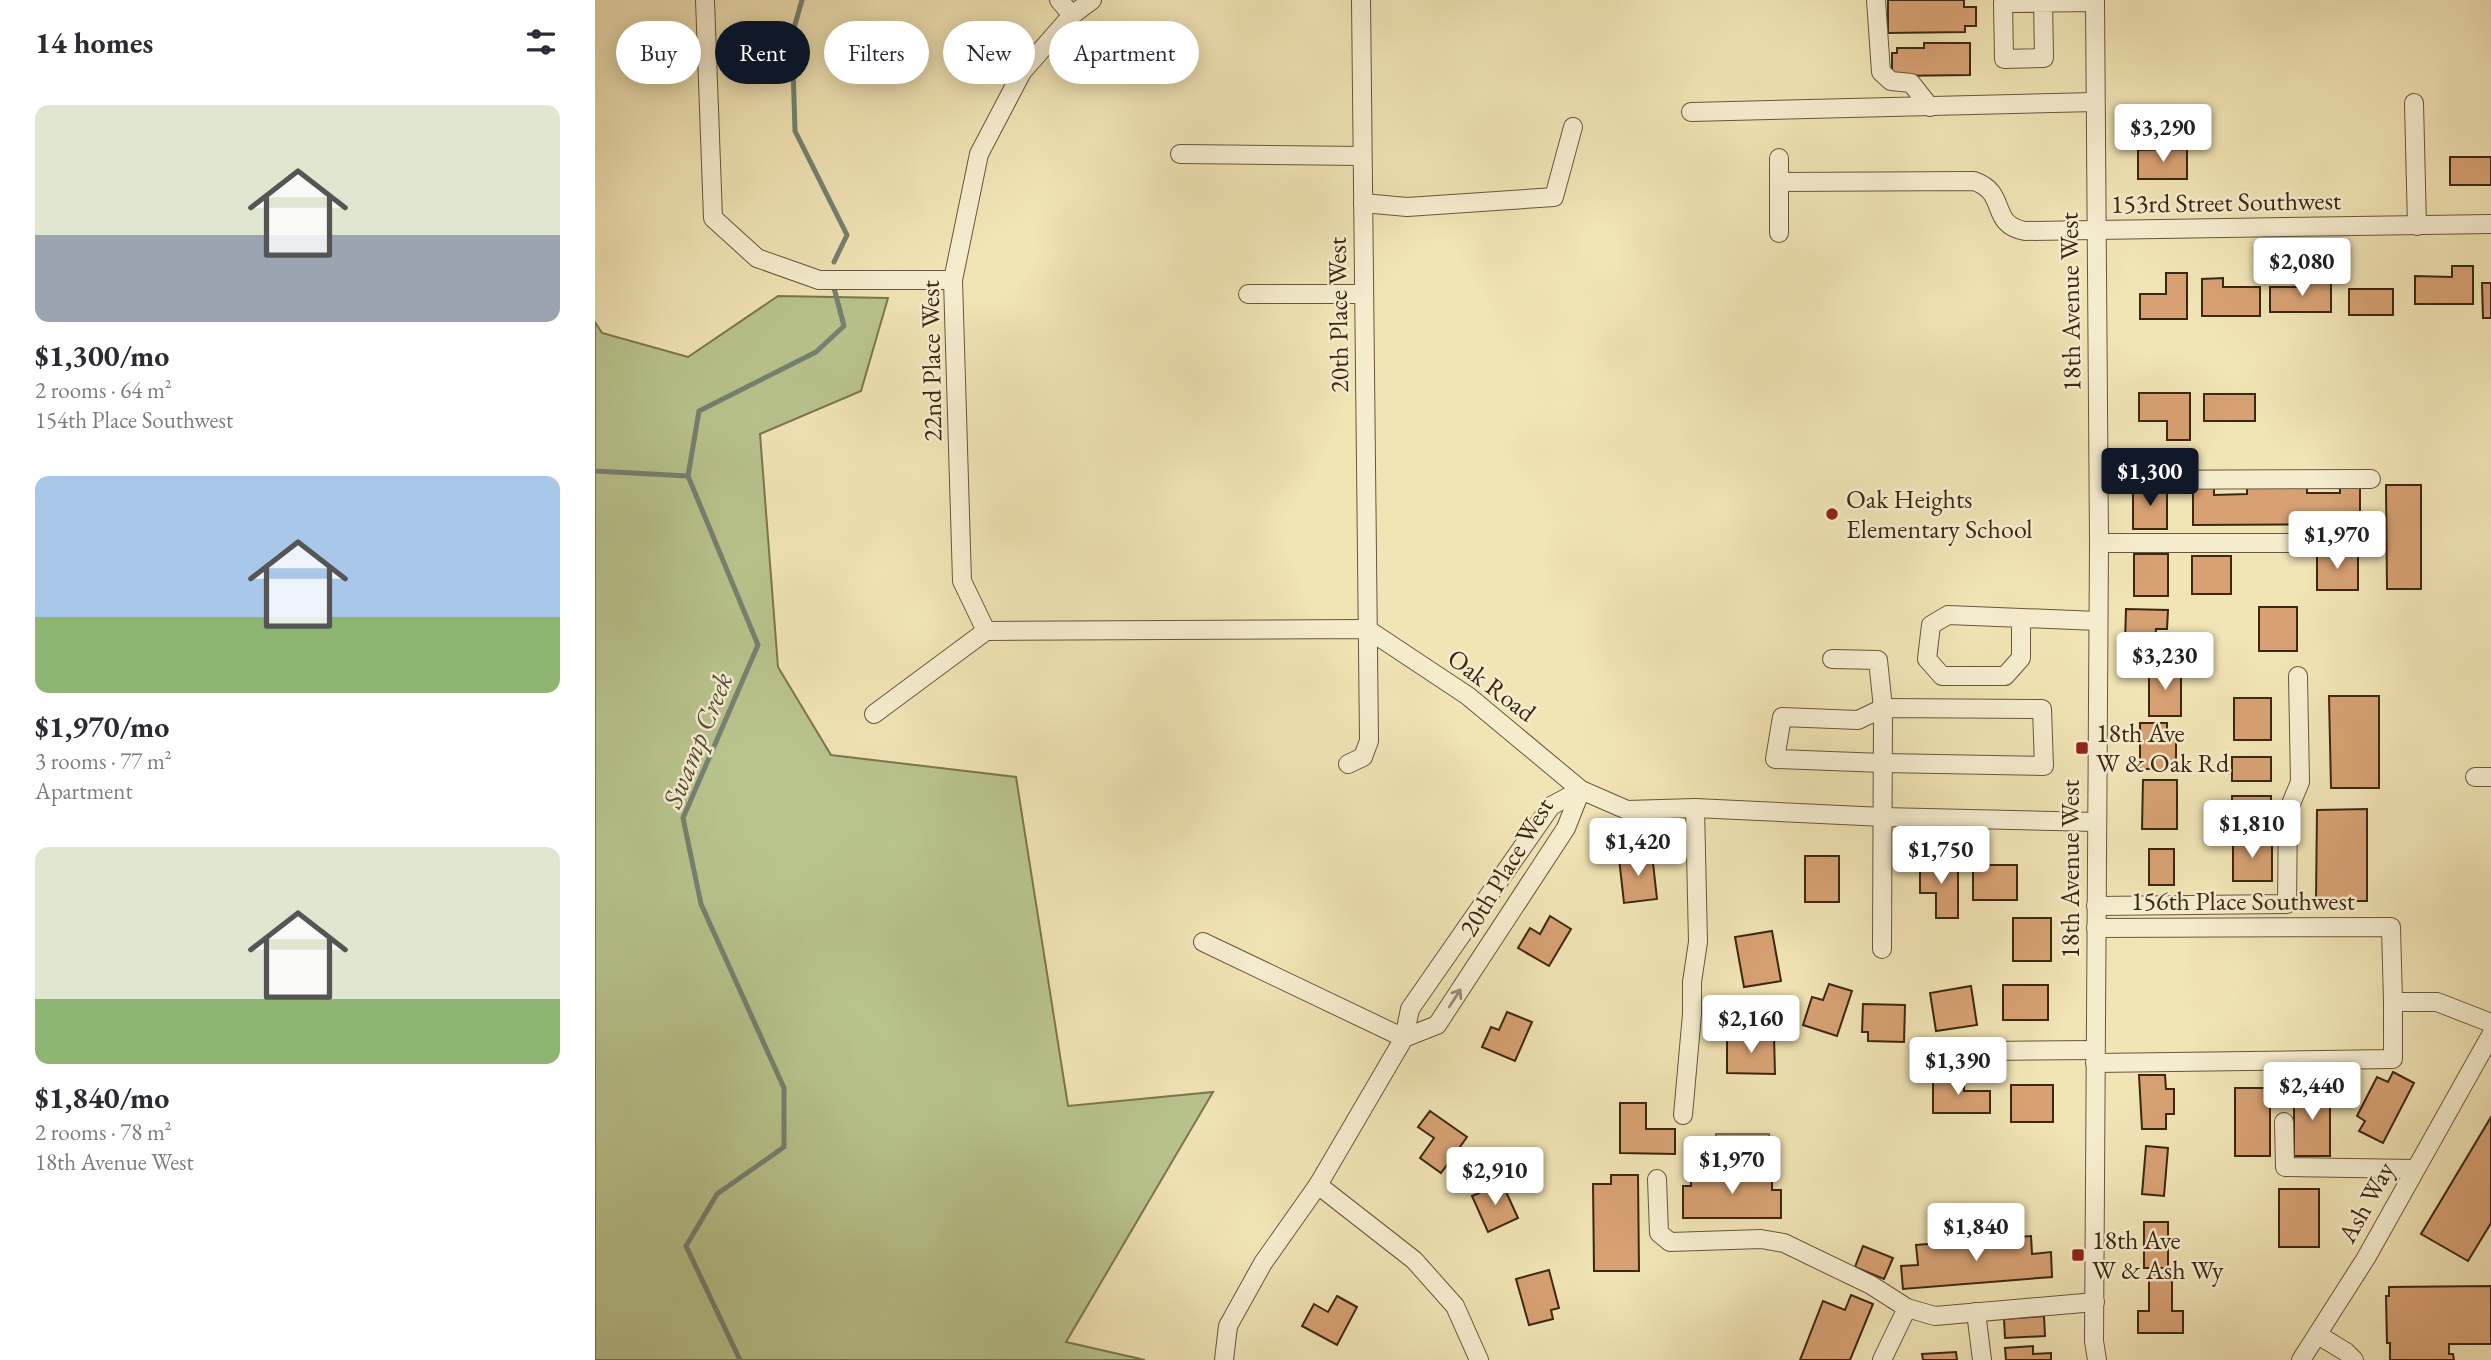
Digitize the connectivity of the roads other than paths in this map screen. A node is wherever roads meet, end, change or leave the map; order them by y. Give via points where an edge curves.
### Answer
1 (705, 0) edge
2 (1059, 0) edge
3 (1092, 0) edge
4 (1361, 0) edge
5 (1876, 0) edge
6 (2001, 1) edge
7 (2095, 1) edge
8 (2043, 2) junction
9 (1072, 15) junction
10 (2095, 102) junction
11 (2414, 103) dead end
12 (1930, 107) junction
13 (1691, 112) dead end
14 (1573, 127) dead end
15 (1180, 154) dead end
16 (1362, 156) junction
17 (1779, 158) dead end
18 (1779, 182) junction
19 (1363, 203) junction
20 (2491, 224) edge
21 (2417, 226) junction
22 (2095, 229) junction
23 (1779, 233) dead end
24 (953, 280) junction
25 (1248, 294) dead end
26 (1364, 294) junction
27 (2099, 480) junction
28 (2371, 480) dead end
29 (2099, 543) junction
30 (2376, 543) dead end
31 (2021, 618) junction
32 (2098, 621) junction
33 (1367, 629) junction
34 (986, 631) junction
35 (1832, 659) dead end
36 (1982, 676) junction
37 (2298, 676) dead end
38 (1883, 708) junction
39 (1981, 709) junction
40 (874, 714) dead end
41 (1348, 764) dead end
42 (1883, 764) junction
43 (1581, 790) junction
44 (1695, 807) junction
45 (1883, 817) junction
46 (2096, 822) junction
47 (2096, 906) junction
48 (2096, 928) junction
49 (1203, 942) dead end
50 (1882, 949) dead end
51 (2393, 1002) junction
52 (2491, 1023) edge
53 (2491, 1035) edge
54 (1404, 1038) junction
55 (1983, 1051) dead end
56 (2095, 1057) junction
57 (1683, 1115) dead end
58 (2284, 1122) dead end
59 (2415, 1168) junction
60 (1657, 1179) dead end
61 (1318, 1185) junction
62 (2095, 1302) junction
63 (1907, 1308) junction
64 (1976, 1312) junction
65 (2318, 1335) junction
66 (2303, 1359) edge
67 (1224, 1360) edge
68 (1479, 1360) edge
69 (1882, 1360) edge
70 (1982, 1360) edge
71 (2097, 1360) edge
72 (2354, 1360) edge

1 - 24 street via 713,218 757,258 819,280
2 - 9 street
3 - 9 street, 22nd Place West
4 - 16 street, 20th Place West
5 - 12 street via 1881,72 1891,81 1911,83
6 - 8 street
6 - 8 street via 2004,59 2044,58
7 - 8 street
7 - 10 street, 18th Avenue West
9 - 24 street, 22nd Place West via 1022,72 979,154
10 - 12 street
10 - 22 street, 18th Avenue West
11 - 21 street
12 - 13 street
14 - 19 street via 1554,197 1407,207
15 - 16 street
16 - 19 street, 20th Place West
17 - 18 street
18 - 22 street, 153rd Street Southwest via 1975,181 1992,190 2006,223 2014,229
18 - 23 street
19 - 26 street, 20th Place West
20 - 21 street, 153rd Street Southwest
21 - 22 street, 153rd Street Southwest
22 - 27 street, 18th Avenue West
24 - 34 street, 22nd Place West via 962,581
25 - 26 street
26 - 33 street, 20th Place West
27 - 28 street
27 - 29 street, 18th Avenue West
29 - 30 street
29 - 32 street, 18th Avenue West
31 - 32 street
31 - 36 street via 2021,657 2005,676
31 - 36 street via 1948,615 1931,625 1927,659 1942,676
32 - 46 street, 18th Avenue West
33 - 34 street
33 - 41 street, 20th Place West via 1369,741 1363,757
33 - 43 street, Oak Road via 1468,696
34 - 40 street
35 - 38 street via 1878,660
36 - 39 street
37 - 47 street via 2300,782 2288,811 2287,904
38 - 39 street
38 - 42 street
38 - 42 street via 1859,720 1781,717 1775,759
39 - 42 street via 2042,709 2043,766
42 - 45 street
43 - 44 street, Oak Road via 1627,810
43 - 54 street, 20th Place West via 1551,806 1410,1009
54 -> 43 street, 20th Place West via 1437,1025 1566,828
44 - 45 street, Oak Road
44 - 57 street via 1698,942
45 - 46 street, Oak Road
45 - 50 street
46 - 47 street, 18th Avenue West
47 - 48 street, 18th Avenue West
48 - 51 street, 156th Place Southwest via 2391,927
48 - 56 street, 18th Avenue West
49 - 54 street
51 - 52 street via 2437,1002
51 - 56 street via 2393,1059
53 - 59 street, Ash Way
54 - 61 street, 20th Place West
55 - 56 street
56 - 62 street, 18th Avenue West
58 - 59 street via 2285,1167
59 - 65 street, Ash Way
60 - 63 street via 1659,1233 1670,1242 1784,1243 1871,1285
61 - 67 street, 20th Place West via 1263,1263 1228,1326
61 - 68 street via 1414,1260 1455,1306
62 - 64 street
62 - 71 street, 18th Avenue West
63 - 64 street via 1935,1316
63 - 69 street
64 - 70 street
65 - 66 street, Ash Way
65 - 72 street

